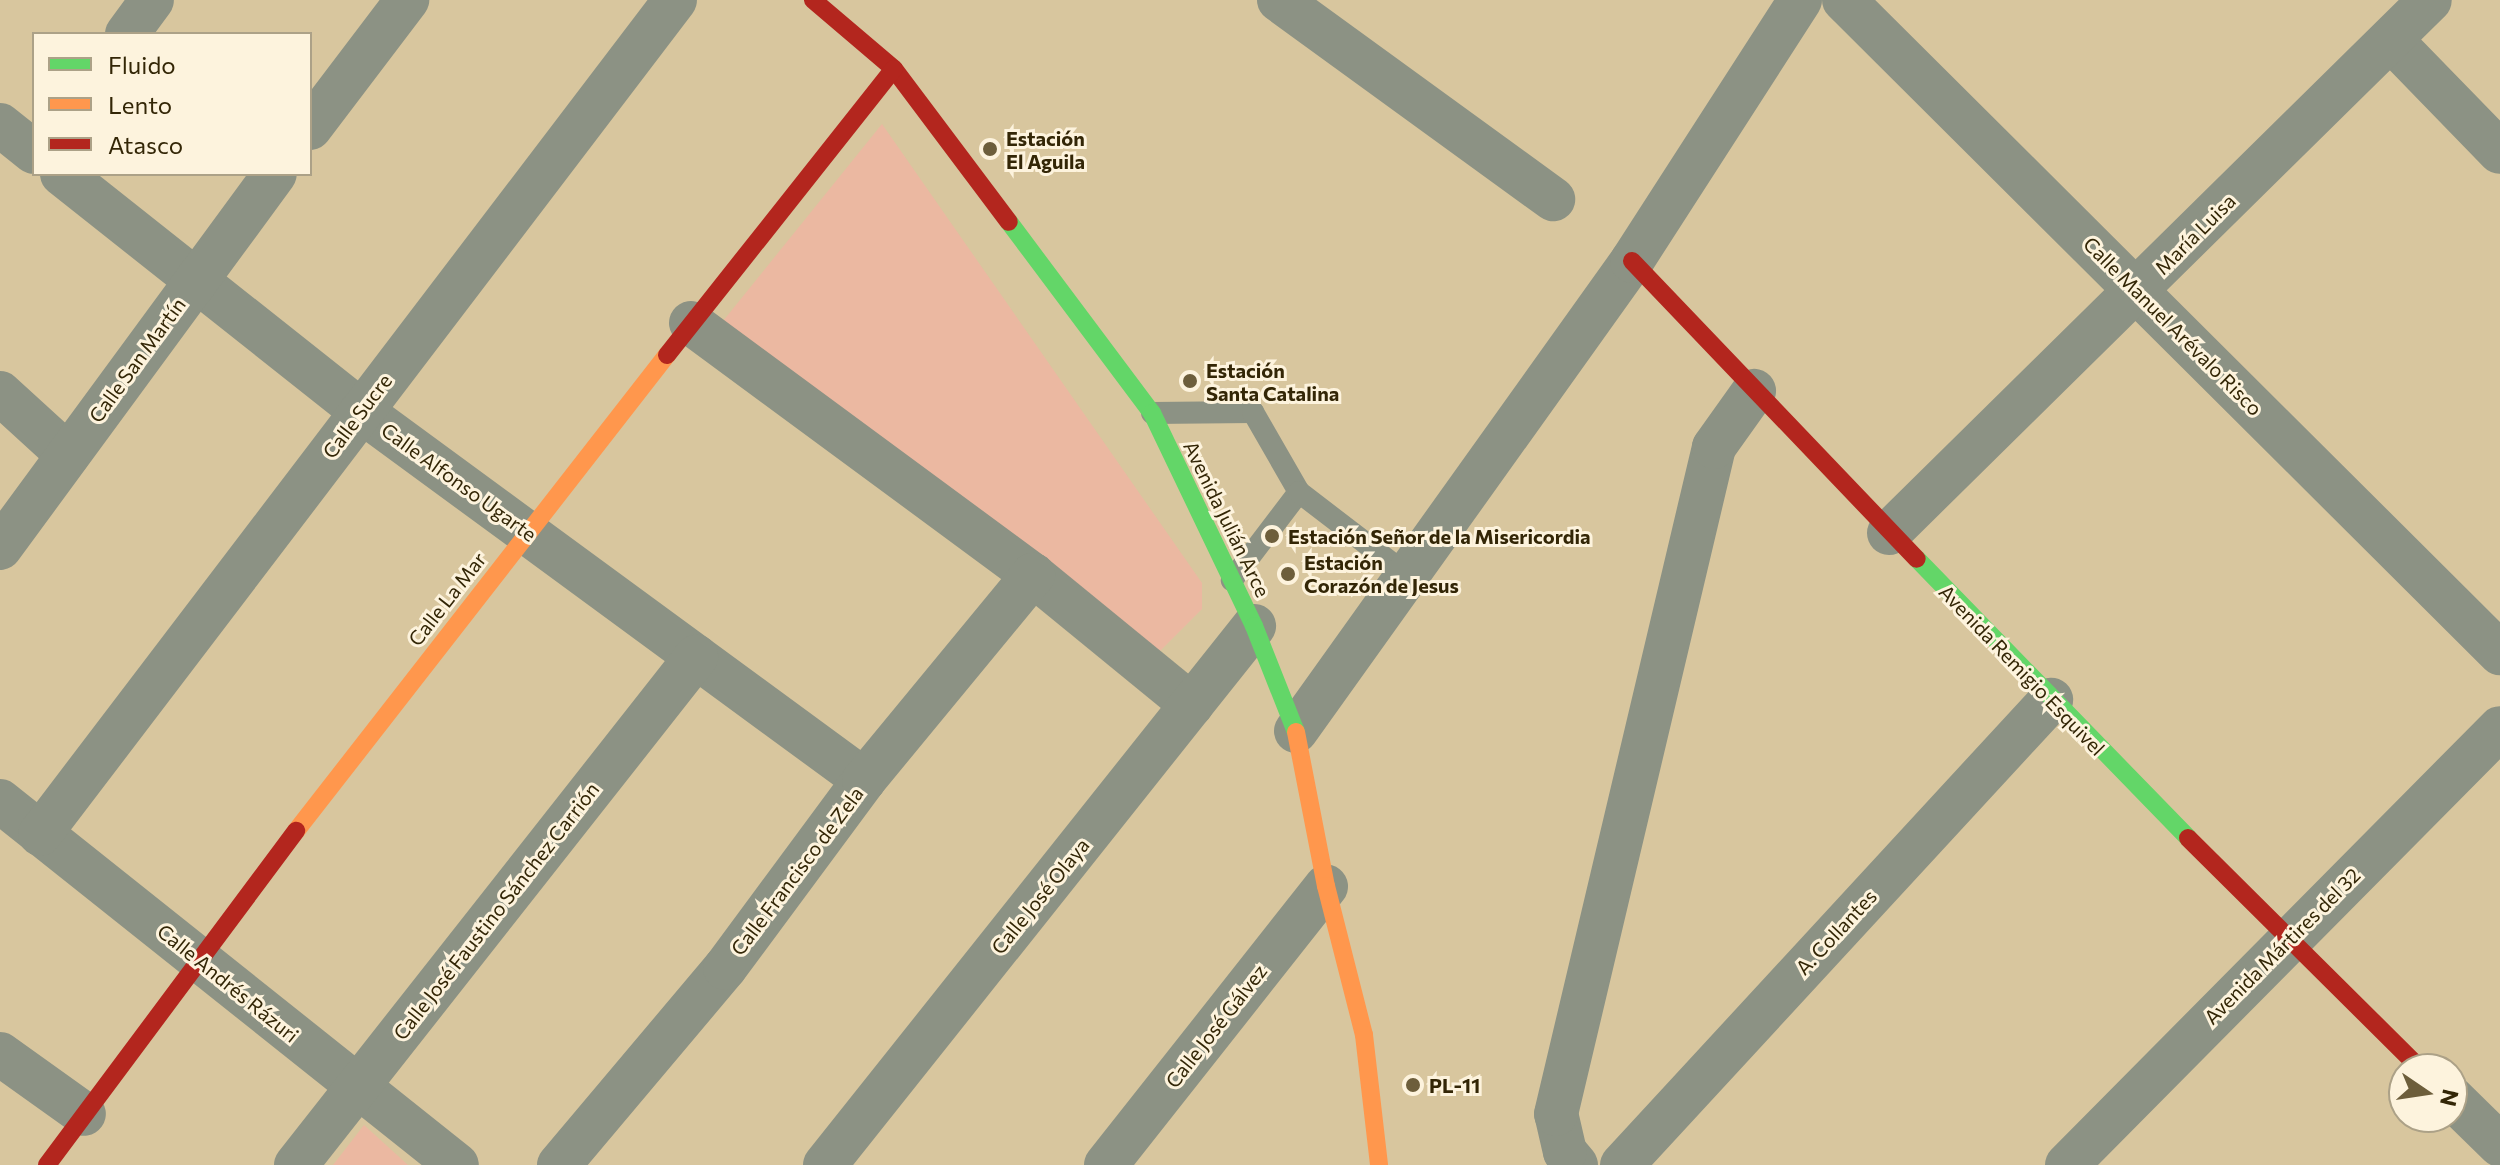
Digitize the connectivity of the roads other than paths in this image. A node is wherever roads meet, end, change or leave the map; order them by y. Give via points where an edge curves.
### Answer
1 (152, 0) edge
2 (407, 0) edge
3 (675, 0) edge
4 (813, 0) edge
5 (1800, 0) edge
6 (1844, 0) edge
7 (2430, 0) edge
8 (1287, 2) edge
9 (128, 32) edge
10 (2391, 40) junction
11 (894, 69) junction
12 (0, 125) edge
13 (312, 125) edge
14 (32, 150) edge
15 (2500, 152) edge
16 (65, 176) edge
17 (273, 176) edge
18 (1553, 199) dead end
19 (1632, 261) junction
20 (195, 280) junction
21 (2137, 290) junction
22 (691, 323) junction
23 (1754, 391) junction
24 (0, 393) edge
25 (361, 411) junction
26 (1152, 413) junction
27 (68, 455) junction
28 (1299, 492) junction
29 (527, 531) junction
30 (1889, 533) junction
31 (0, 548) edge
32 (1033, 575) junction
33 (1407, 575) junction
34 (1232, 580) junction
35 (1254, 626) junction
36 (2500, 653) edge
37 (696, 657) junction
38 (2051, 700) junction
39 (1192, 705) junction
40 (2500, 728) edge
41 (1296, 731) junction
42 (864, 780) junction
43 (0, 801) edge
44 (40, 834) junction
45 (1326, 886) junction
46 (2287, 939) junction
47 (198, 959) junction
48 (2405, 1053) edge
49 (0, 1054) edge
50 (358, 1086) junction
51 (84, 1114) junction
52 (2468, 1114) edge
53 (2500, 1145) edge
54 (47, 1165) edge
55 (296, 1165) edge
56 (457, 1165) edge
57 (559, 1165) edge
58 (825, 1165) edge
59 (1106, 1165) edge
60 (1379, 1165) edge
61 (1576, 1165) edge
62 (1622, 1165) edge
63 (2067, 1165) edge

1 - 9 street
2 - 13 street
3 - 25 street, Calle Sucre
4 - 11 street, Avenida Julián Arce
5 - 19 street
6 - 21 street, Calle Manuel Arévalo Risco
7 - 10 street, María Luisa
8 - 18 street
10 - 15 street
10 - 21 street, María Luisa
11 - 22 street, Calle La Mar
11 - 26 street, Avenida Julián Arce
12 - 14 street
16 - 20 street, Calle Alfonso Ugarte
17 - 20 street, Calle San Martín
19 - 23 street, Avenida Remigio Esquivel
19 - 33 street
20 - 25 street, Calle Alfonso Ugarte
20 - 27 street, Calle San Martín
21 - 30 street, María Luisa
21 - 36 street, Calle Manuel Arévalo Risco
22 - 29 street, Calle La Mar
22 - 32 street
23 - 30 street, Avenida Remigio Esquivel
23 - 61 street via 1714,447 1556,1114 1565,1152
24 - 27 street
25 - 29 street, Calle Alfonso Ugarte
25 - 44 street, Calle Sucre
26 - 28 lane via 1253,412
26 - 34 street, Avenida Julián Arce
27 - 31 street, Calle San Martín
28 - 33 lane
28 - 34 lane
29 - 37 street, Calle Alfonso Ugarte
29 - 47 street, Calle La Mar
30 - 38 street, Avenida Remigio Esquivel
32 - 39 street
32 - 42 street, Calle Francisco de Zela
33 - 41 street
34 - 35 street, Avenida Julián Arce
35 - 39 street, Calle José Olaya
35 - 41 street, Avenida Julián Arce
37 - 42 street, Calle Alfonso Ugarte
37 - 50 street, Calle José Faustino Sánchez Carrión
38 - 46 street, Avenida Remigio Esquivel
38 - 62 street, A. Collantes
39 - 58 street, Calle José Olaya
40 - 46 street, Avenida Mártires del 32
41 - 45 street, Avenida Julián Arce
42 - 57 street, Calle Francisco de Zela via 725,968
43 - 44 street, Calle Andrés Rázuri
44 - 47 street, Calle Andrés Rázuri
45 - 59 street, Calle José Gálvez
45 - 60 street, Avenida Julián Arce via 1364,1035
46 - 48 street, Avenida Remigio Esquivel
46 - 63 street, Avenida Mártires del 32
47 - 50 street, Calle Andrés Rázuri
47 - 51 street, Calle La Mar
49 - 51 street
50 - 55 street, Calle José Faustino Sánchez Carrión
50 - 56 street, Calle Andrés Rázuri
51 - 54 street, Calle La Mar
52 - 53 street

